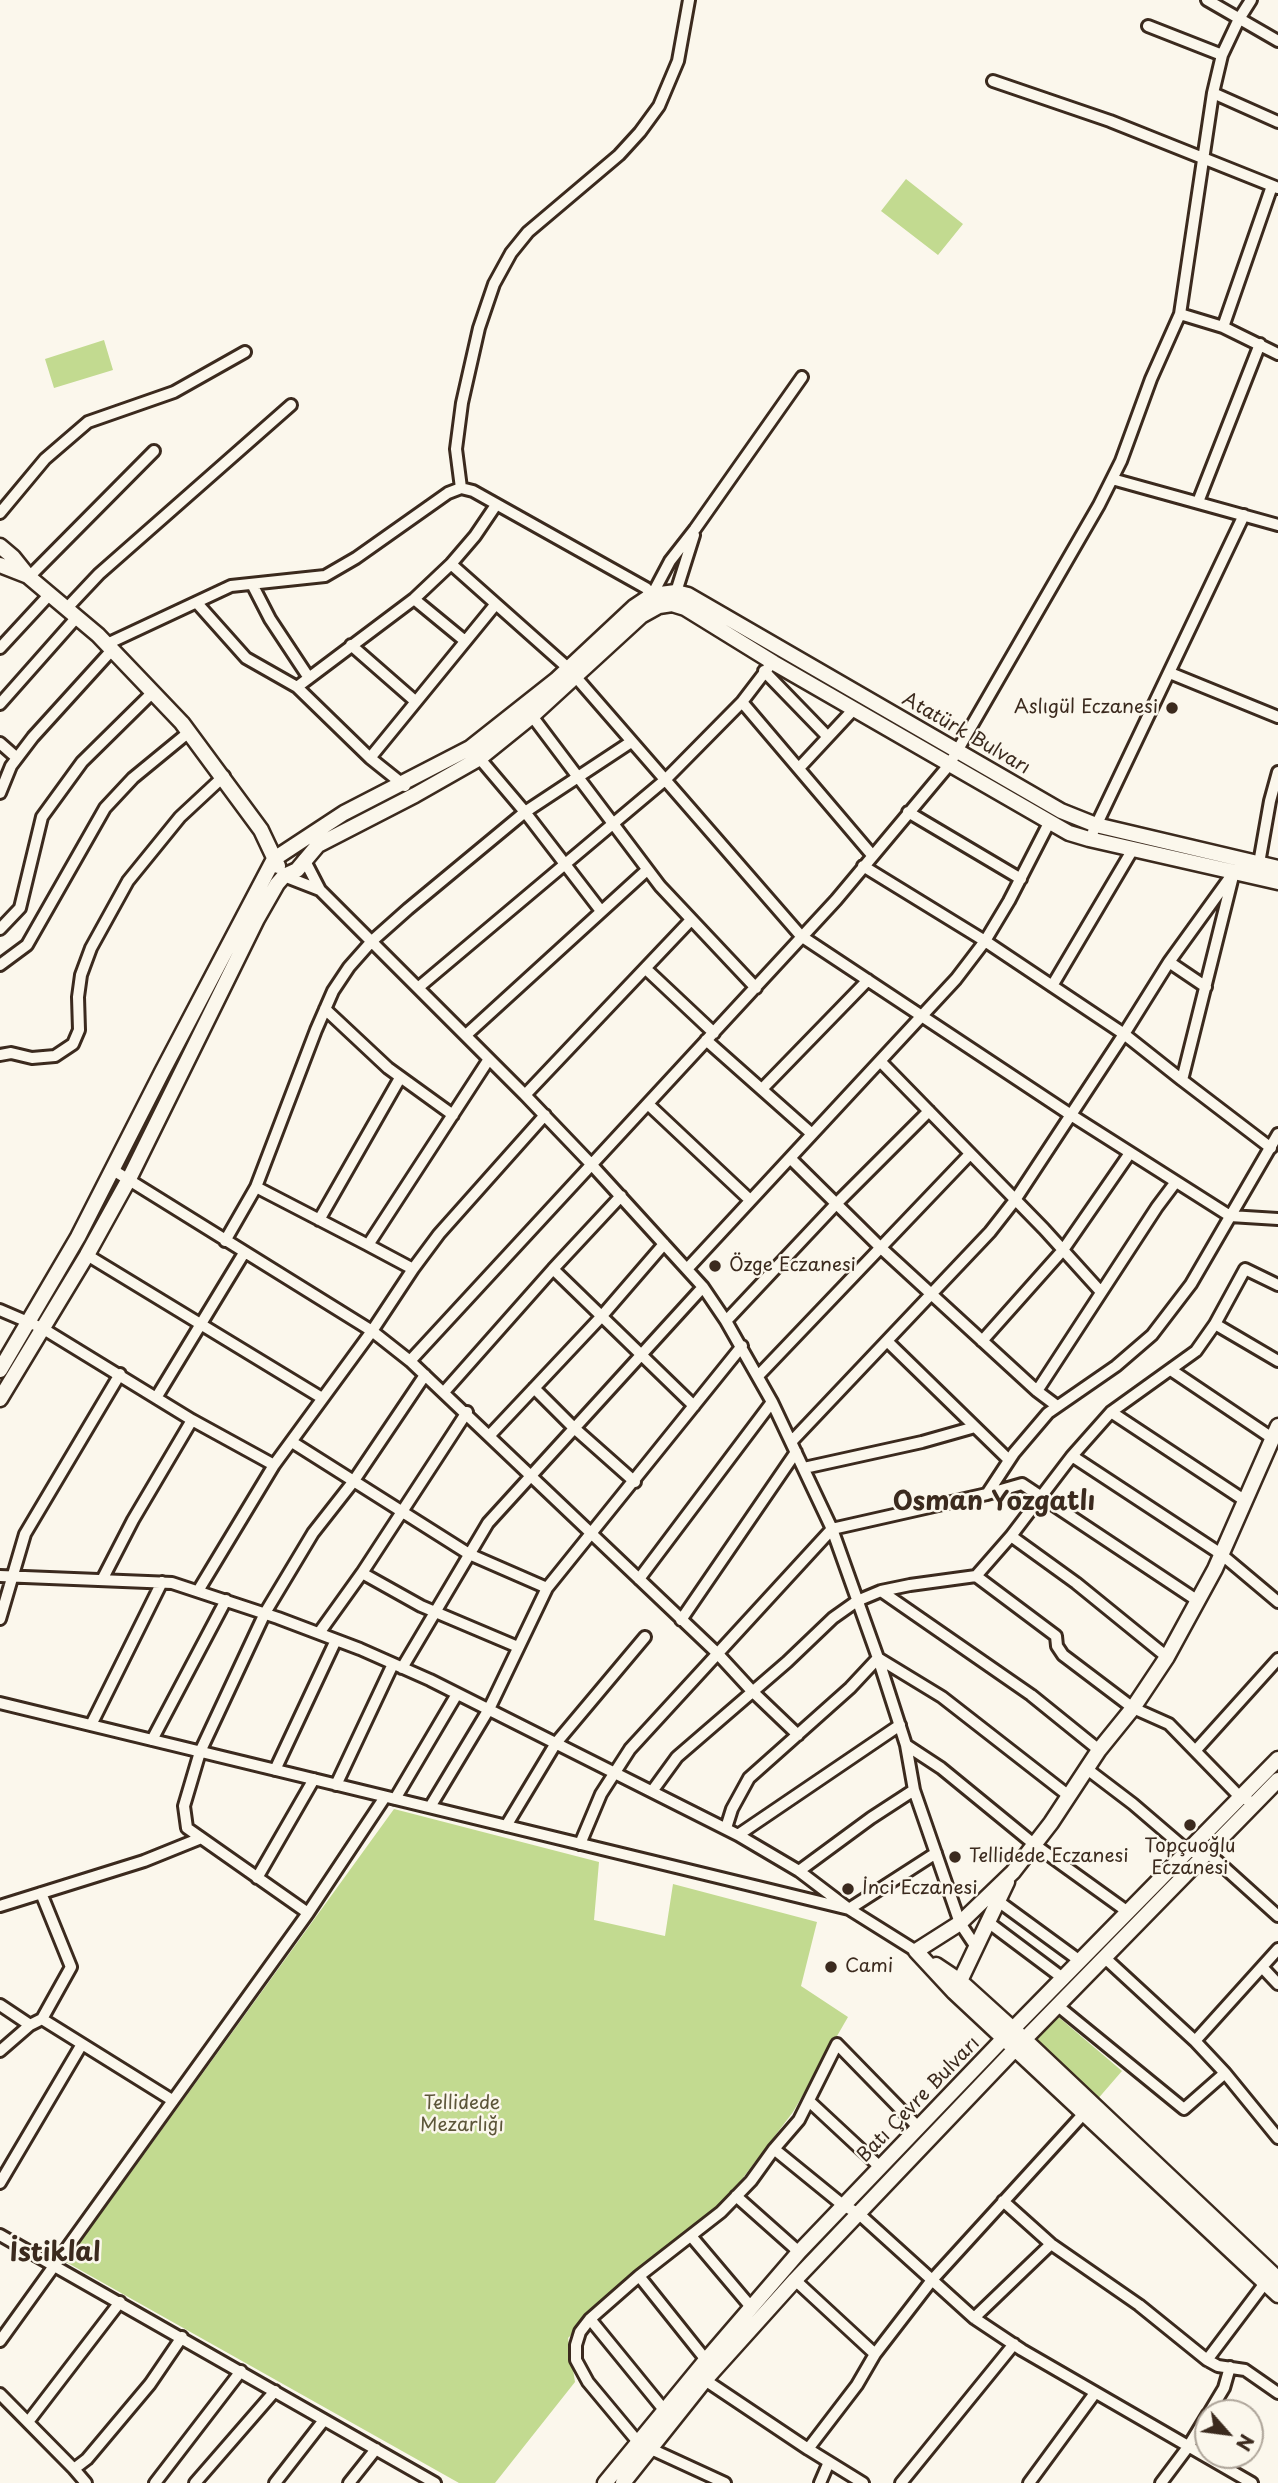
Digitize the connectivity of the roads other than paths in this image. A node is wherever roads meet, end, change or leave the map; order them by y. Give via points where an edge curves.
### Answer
1 (689, 0) edge
2 (1207, 0) edge
3 (1251, 0) edge
4 (1239, 19) junction
5 (1148, 26) dead end
6 (1278, 41) edge
7 (1222, 55) junction
8 (993, 81) dead end
9 (1213, 93) junction
10 (1278, 122) edge
11 (1204, 157) junction
12 (1275, 187) edge
13 (1180, 314) junction
14 (1223, 327) junction
15 (1261, 344) junction
16 (245, 352) dead end
17 (1278, 354) edge
18 (802, 377) dead end
19 (291, 405) dead end
20 (154, 451) dead end
21 (1112, 479) junction
22 (461, 488) junction
23 (1198, 502) junction
24 (496, 505) junction
25 (0, 513) edge
26 (1244, 515) junction
27 (1278, 525) edge
28 (695, 529) junction
29 (0, 546) edge
30 (451, 564) junction
31 (0, 565) edge
32 (29, 577) junction
33 (252, 584) junction
34 (676, 592) junction
35 (50, 594) junction
36 (414, 599) junction
37 (656, 600) junction
38 (197, 603) junction
39 (495, 605) junction
40 (72, 613) junction
41 (465, 641) junction
42 (351, 645) junction
43 (110, 647) junction
44 (0, 648) edge
45 (769, 667) junction
46 (572, 673) junction
47 (1170, 673) junction
48 (309, 678) junction
49 (297, 687) junction
50 (153, 692) junction
51 (415, 701) junction
52 (743, 702) junction
53 (0, 704) edge
54 (854, 709) junction
55 (532, 716) junction
56 (1278, 717) edge
57 (189, 732) junction
58 (828, 737) junction
59 (631, 741) junction
60 (0, 743) edge
61 (475, 753) junction
62 (18, 758) junction
63 (370, 758) junction
64 (953, 758) junction
65 (800, 766) junction
66 (1278, 772) edge
67 (224, 776) junction
68 (576, 777) junction
69 (665, 780) junction
70 (403, 785) junction
71 (0, 793) edge
72 (415, 795) junction
73 (525, 812) junction
74 (908, 812) junction
75 (1049, 823) junction
76 (613, 825) junction
77 (1096, 825) junction
78 (261, 830) junction
79 (1089, 839) junction
80 (290, 846) junction
81 (1133, 849) junction
82 (872, 855) junction
83 (274, 859) junction
84 (304, 859) junction
85 (565, 864) junction
86 (863, 866) junction
87 (1278, 868) edge
88 (647, 870) junction
89 (1258, 871) junction
90 (1234, 872) junction
91 (284, 876) junction
92 (1021, 878) junction
93 (1278, 882) edge
94 (320, 890) junction
95 (601, 911) junction
96 (690, 920) junction
97 (0, 929) edge
98 (801, 936) junction
99 (372, 941) junction
100 (985, 941) junction
101 (1168, 962) junction
102 (0, 965) edge
103 (646, 969) junction
104 (868, 981) junction
105 (1052, 986) junction
106 (419, 987) junction
107 (755, 988) junction
108 (1206, 988) junction
109 (325, 1009) junction
110 (921, 1015) junction
111 (1124, 1034) junction
112 (466, 1035) junction
113 (710, 1036) junction
114 (0, 1055) edge
115 (489, 1059) junction
116 (880, 1061) junction
117 (400, 1078) junction
118 (1182, 1080) junction
119 (762, 1089) junction
120 (526, 1095) junction
121 (649, 1104) junction
122 (929, 1111) junction
123 (453, 1115) junction
124 (544, 1115) junction
125 (1071, 1115) junction
126 (812, 1133) junction
127 (1278, 1134) edge
128 (1271, 1148) junction
129 (1130, 1153) junction
130 (970, 1154) junction
131 (790, 1158) junction
132 (591, 1164) junction
133 (113, 1170) junction
134 (129, 1179) junction
135 (1175, 1183) junction
136 (256, 1187) junction
137 (621, 1196) junction
138 (750, 1200) junction
139 (1015, 1200) junction
140 (836, 1204) junction
141 (1230, 1216) junction
142 (1278, 1219) edge
143 (319, 1220) junction
144 (225, 1241) junction
145 (664, 1244) junction
146 (368, 1245) junction
147 (880, 1247) junction
148 (1063, 1250) junction
149 (244, 1253) junction
150 (87, 1255) junction
151 (413, 1269) junction
152 (553, 1269) junction
153 (687, 1269) junction
154 (1278, 1285) edge
155 (703, 1287) junction
156 (1101, 1292) junction
157 (932, 1293) junction
158 (0, 1310) edge
159 (601, 1317) junction
160 (726, 1321) junction
161 (28, 1323) junction
162 (201, 1323) junction
163 (1215, 1324) junction
164 (43, 1328) junction
165 (372, 1331) junction
166 (887, 1341) junction
167 (982, 1341) junction
168 (742, 1346) junction
169 (640, 1354) junction
170 (410, 1361) junction
171 (1278, 1361) edge
172 (0, 1370) edge
173 (1171, 1370) junction
174 (120, 1374) junction
175 (425, 1375) junction
176 (758, 1376) junction
177 (534, 1388) junction
178 (1037, 1391) junction
179 (444, 1392) junction
180 (156, 1398) junction
181 (322, 1398) junction
182 (0, 1399) edge
183 (772, 1402) junction
184 (694, 1406) junction
185 (1057, 1406) junction
186 (467, 1412) junction
187 (1111, 1412) junction
188 (192, 1420) junction
189 (573, 1427) junction
190 (975, 1427) junction
191 (1275, 1432) edge
192 (489, 1435) junction
193 (292, 1442) junction
194 (794, 1446) junction
195 (1072, 1456) junction
196 (1009, 1460) junction
197 (274, 1465) junction
198 (804, 1468) junction
199 (530, 1475) junction
200 (353, 1482) junction
201 (635, 1482) junction
202 (987, 1494) junction
203 (1041, 1497) junction
204 (1244, 1500) junction
205 (401, 1513) junction
206 (832, 1529) junction
207 (590, 1532) junction
208 (1011, 1536) junction
209 (470, 1553) junction
210 (1221, 1554) junction
211 (362, 1573) junction
212 (6, 1576) edge
213 (976, 1576) junction
214 (639, 1579) junction
215 (102, 1580) junction
216 (162, 1582) junction
217 (547, 1588) junction
218 (198, 1591) junction
219 (881, 1591) junction
220 (226, 1600) junction
221 (858, 1601) junction
222 (1198, 1601) junction
223 (1278, 1602) edge
224 (436, 1612) junction
225 (265, 1613) junction
226 (0, 1619) edge
227 (681, 1620) junction
228 (319, 1633) junction
229 (645, 1637) dead end
230 (337, 1640) junction
231 (518, 1647) junction
232 (717, 1653) junction
233 (1167, 1657) junction
234 (878, 1658) junction
235 (1278, 1659) edge
236 (398, 1666) junction
237 (752, 1691) junction
238 (457, 1694) junction
239 (0, 1703) edge
240 (1133, 1708) junction
241 (489, 1709) junction
242 (91, 1725) junction
243 (900, 1726) junction
244 (798, 1735) junction
245 (152, 1740) junction
246 (556, 1743) junction
247 (906, 1745) junction
248 (1099, 1750) junction
249 (1196, 1750) junction
250 (200, 1752) junction
251 (1278, 1759) edge
252 (1087, 1769) junction
253 (275, 1770) junction
254 (615, 1773) junction
255 (314, 1779) junction
256 (1278, 1780) edge
257 (335, 1785) junction
258 (653, 1790) junction
259 (914, 1790) junction
260 (1069, 1796) junction
261 (1240, 1797) junction
262 (390, 1798) junction
263 (1255, 1803) junction
264 (430, 1807) junction
265 (506, 1826) junction
266 (726, 1828) junction
267 (738, 1835) junction
268 (201, 1839) junction
269 (580, 1844) junction
270 (1035, 1844) junction
271 (1189, 1852) junction
272 (1208, 1852) junction
273 (936, 1853) junction
274 (799, 1871) junction
275 (1013, 1871) junction
276 (257, 1878) junction
277 (41, 1893) junction
278 (998, 1901) junction
279 (0, 1906) edge
280 (849, 1909) junction
281 (1128, 1912) junction
282 (307, 1913) junction
283 (1278, 1916) edge
284 (988, 1922) junction
285 (960, 1923) junction
286 (976, 1947) junction
287 (1278, 1949) edge
288 (916, 1951) junction
289 (1105, 1958) junction
290 (1080, 1961) junction
291 (1262, 1967) junction
292 (1063, 1979) junction
293 (1278, 1984) edge
294 (957, 1987) junction
295 (0, 2005) edge
296 (1058, 2006) junction
297 (42, 2019) junction
298 (30, 2025) junction
299 (1014, 2039) junction
300 (1195, 2041) junction
301 (82, 2044) junction
302 (0, 2051) edge
303 (1225, 2073) junction
304 (172, 2101) junction
305 (808, 2101) junction
306 (1088, 2109) junction
307 (919, 2128) junction
308 (1278, 2138) edge
309 (774, 2149) junction
310 (881, 2168) junction
311 (3, 2170) edge
312 (0, 2183) edge
313 (736, 2196) junction
314 (1003, 2201) junction
315 (844, 2206) junction
316 (858, 2213) junction
317 (0, 2235) edge
318 (691, 2236) junction
319 (1051, 2244) junction
320 (799, 2252) junction
321 (54, 2266) junction
322 (639, 2276) junction
323 (1273, 2276) edge
324 (794, 2280) junction
325 (932, 2280) junction
326 (1278, 2295) edge
327 (120, 2302) junction
328 (751, 2306) junction
329 (974, 2318) junction
330 (590, 2319) junction
331 (2, 2334) edge
332 (182, 2337) junction
333 (1014, 2344) junction
334 (875, 2354) junction
335 (706, 2360) junction
336 (1207, 2360) junction
337 (1230, 2367) junction
338 (241, 2371) junction
339 (705, 2380) junction
340 (275, 2391) junction
341 (1095, 2393) junction
342 (1278, 2393) edge
343 (0, 2394) edge
344 (1217, 2399) edge
345 (665, 2411) junction
346 (324, 2420) junction
347 (28, 2422) junction
348 (1194, 2437) edge
349 (645, 2446) junction
350 (1188, 2447) junction
351 (376, 2449) junction
352 (808, 2449) junction
353 (829, 2462) junction
354 (74, 2469) junction
355 (429, 2481) edge
356 (86, 2483) edge
357 (155, 2483) edge
358 (195, 2483) edge
359 (275, 2483) edge
360 (349, 2483) edge
361 (605, 2483) edge
362 (623, 2483) edge
363 (725, 2483) edge
364 (820, 2483) edge
365 (863, 2483) edge
366 (901, 2483) edge
367 (1029, 2483) edge
368 (1161, 2483) edge
369 (1252, 2483) edge

1 - 22 street via 677,61 659,106 619,155 528,232 494,284 462,403 456,449
2 - 4 street
3 - 4 street
4 - 6 street
4 - 7 street
5 - 7 street
7 - 9 street
8 - 11 street
9 - 10 street
9 - 11 street
11 - 12 street
11 - 13 street
12 - 14 street
13 - 14 street
13 - 21 street
14 - 15 street
15 - 17 street
15 - 23 street
16 - 25 street via 174,392 88,422 45,459
18 - 28 street
19 - 40 street via 99,574
20 - 32 street
21 - 23 street
21 - 64 street
22 - 24 street
22 - 33 street via 325,576
23 - 26 street
24 - 30 street
24 - 37 street via 646,588
26 - 27 street
26 - 47 street
28 - 34 street
28 - 37 street via 670,561
29 - 32 main road
30 - 36 street
30 - 39 street
31 - 32 main road
32 - 35 main road
33 - 38 street via 231,586
33 - 48 street
34 - 37 main road
34 - 64 main road, Atatürk Bulvarı via 688,595
35 - 40 main road
35 - 44 street
36 - 41 street
36 - 42 street
37 - 45 main road, Atatürk Bulvarı via 685,608
37 - 46 main road
38 - 43 street
38 - 49 street via 246,658
39 - 41 street
39 - 46 street
40 - 43 main road
40 - 53 street
41 - 51 street
42 - 48 street
42 - 51 street
43 - 50 main road
43 - 62 street
45 - 52 street
45 - 54 main road, Atatürk Bulvarı
45 - 58 street
46 - 55 main road
46 - 59 street
46 - 61 main road via 527,705
47 - 56 street
47 - 77 street
48 - 49 street
49 - 63 street
50 - 57 main road
50 - 97 street via 82,762 42,817 20,908
51 - 63 street
52 - 65 street
52 - 69 street
54 - 58 street
54 - 64 main road, Atatürk Bulvarı
55 - 61 main road
55 - 68 street
57 - 67 main road
57 - 102 street via 105,808 27,945
58 - 65 street
59 - 68 street
59 - 69 street
60 - 62 street
61 - 70 main road
61 - 72 main road
61 - 73 street
62 - 71 street
63 - 70 street
64 - 74 street
64 - 75 main road, Atatürk Bulvarı
64 - 77 main road, Atatürk Bulvarı
65 - 82 street
66 - 89 street
67 - 78 main road
67 - 114 street via 180,817 128,881 81,975 79,1030 74,1044 55,1056
68 - 73 street
68 - 76 street
69 - 76 street
69 - 98 street
70 - 72 street
70 - 80 main road
72 - 84 main road via 318,845
73 - 85 street
73 - 99 street
74 - 82 street
74 - 92 street
75 - 79 main road, Atatürk Bulvarı
75 - 92 street
76 - 85 street
76 - 88 street
77 - 79 street
77 - 89 main road, Atatürk Bulvarı
78 - 80 main road
78 - 83 main road
79 - 81 main road, Atatürk Bulvarı
80 - 83 main road
80 - 84 main road
81 - 90 main road, Atatürk Bulvarı
81 - 105 street
82 - 86 street
83 - 91 main road
83 - 133 main road
84 - 91 main road via 297,870
84 - 94 street
85 - 95 street
85 - 106 street
86 - 98 street
86 - 100 street
87 - 89 main road, Atatürk Bulvarı
88 - 95 street
88 - 96 street
89 - 90 main road, Atatürk Bulvarı
89 - 93 main road, Atatürk Bulvarı
90 - 101 street
90 - 108 street
91 - 94 street
91 - 134 main road via 257,919
92 - 100 street
94 - 99 street
95 - 112 street
96 - 103 street
96 - 107 street
98 - 104 street
98 - 107 street
99 - 106 street
99 - 109 street via 338,983
100 - 105 street
100 - 110 street
101 - 108 street
101 - 111 street
103 - 113 street
103 - 120 street
104 - 110 street
104 - 119 street
105 - 111 street
106 - 112 street
107 - 113 street
108 - 118 street
109 - 117 street
109 - 136 street
110 - 116 street
110 - 125 street
111 - 118 street
111 - 125 street
112 - 115 street
113 - 119 street
113 - 121 street
115 - 120 street
115 - 123 street
116 - 122 street
116 - 126 street
117 - 123 street
117 - 143 street
118 - 128 street
119 - 126 street
120 - 124 street
121 - 132 street
121 - 138 street
122 - 130 street
122 - 140 street
123 - 146 street
124 - 132 street
124 - 151 street
125 - 129 street
125 - 139 street
126 - 131 street
127 - 128 street
128 - 141 street
129 - 135 street
129 - 148 street
130 - 139 street
130 - 147 street
131 - 138 street
131 - 140 street
132 - 137 street
132 - 170 street
133 - 134 street
133 - 161 main road
134 - 144 street
134 - 150 main road
135 - 141 street
135 - 156 street
136 - 143 street
136 - 144 street
137 - 145 street
137 - 152 street
138 - 153 street
139 - 148 street
139 - 157 street
140 - 147 street
140 - 160 street
141 - 142 street
141 - 185 street via 1191,1284 1152,1335
143 - 146 street
144 - 149 street
145 - 153 street
145 - 159 street
146 - 151 street
147 - 157 street
147 - 176 street
148 - 156 street
148 - 167 street
149 - 162 street
149 - 165 street
150 - 162 street
150 - 164 main road
151 - 165 street
152 - 159 street
152 - 179 street
153 - 155 street
154 - 163 street via 1245,1269
155 - 160 street
155 - 169 street
156 - 178 street
157 - 166 street
157 - 167 street
158 - 161 street
159 - 169 street
159 - 177 street
160 - 168 street
161 - 164 street
161 - 172 main road
162 - 180 street
162 - 181 street
163 - 171 street
163 - 173 street via 1196,1351
164 - 174 street
164 - 182 main road
165 - 170 street
165 - 181 street
166 - 190 street
166 - 194 street
167 - 178 street
168 - 176 street
168 - 184 street
169 - 184 street
169 - 189 street
170 - 175 street
173 - 187 street
173 - 191 street
174 - 180 street
174 - 212 street via 25,1534
175 - 179 street
175 - 200 street
176 - 183 street
177 - 189 street
177 - 192 street
178 - 185 street
179 - 186 street
180 - 188 street
181 - 193 street
183 - 194 street
183 - 214 street
184 - 201 street
185 - 196 street
186 - 192 street
186 - 205 street
187 - 195 street
187 - 204 street
188 - 197 street
188 - 215 street
189 - 199 street
189 - 201 street
190 - 196 street
190 - 198 street
191 - 204 main road
192 - 199 street
193 - 197 street
193 - 200 street
194 - 198 street
194 - 227 street
195 - 203 street
195 - 210 street
196 - 202 street
197 - 218 street
198 - 206 street
199 - 207 street
199 - 209 street via 488,1523
200 - 205 street
200 - 225 street via 313,1533
201 - 207 street
202 - 203 street via 1022,1484
202 - 206 street
203 - 208 street
203 - 222 street
204 - 210 main road
205 - 209 street
205 - 211 street
206 - 221 street
206 - 232 street
207 - 214 street
207 - 217 street
208 - 213 street
208 - 233 street
209 - 217 street
209 - 224 street
210 - 222 main road
210 - 223 street
211 - 224 street
211 - 228 street
212 - 215 street
212 - 226 street
213 - 219 street
213 - 240 street via 1056,1636 1063,1655
214 - 227 street
215 - 216 street
216 - 218 street
216 - 242 street
217 - 231 street
218 - 220 street
219 - 221 street
219 - 248 street via 1031,1695
220 - 225 street
220 - 245 street
221 - 234 street
221 - 237 street
222 - 233 main road
224 - 231 street
224 - 236 street
225 - 228 street
225 - 250 street
227 - 232 street
228 - 230 street
229 - 246 street
230 - 236 street
230 - 253 street
231 - 241 street
232 - 237 street
232 - 254 street via 630,1749
233 - 240 main road
234 - 243 street
234 - 244 street
234 - 260 street via 942,1697
235 - 249 street
236 - 238 street
236 - 257 street
237 - 244 street
237 - 258 street via 677,1757
238 - 241 street
238 - 262 street
239 - 242 street
240 - 248 main road
240 - 249 street via 1168,1724
241 - 246 street
241 - 264 street
242 - 245 street
243 - 247 street
243 - 267 street
244 - 266 street via 749,1778
245 - 250 street
246 - 254 street
246 - 265 street
247 - 259 street
247 - 270 street
248 - 252 main road
249 - 261 street
250 - 253 street
250 - 268 street via 184,1806 187,1828
251 - 261 main road, Batı Çevre Bulvarı
252 - 260 main road
252 - 271 street
253 - 255 street
254 - 258 street
254 - 269 street
255 - 257 street
255 - 276 street
256 - 263 main road, Batı Çevre Bulvarı
257 - 262 street
258 - 266 street
259 - 273 street
259 - 274 street
260 - 270 main road
261 - 263 street
261 - 271 main road, Batı Çevre Bulvarı
262 - 264 street
262 - 282 street
263 - 272 main road, Batı Çevre Bulvarı
264 - 265 street
265 - 269 street
266 - 267 street
267 - 274 street
268 - 276 street
268 - 277 street
269 - 280 street
270 - 275 main road
270 - 281 street
271 - 272 street
271 - 281 main road, Batı Çevre Bulvarı
272 - 283 street
272 - 289 main road, Batı Çevre Bulvarı
273 - 280 street
273 - 285 street
274 - 280 street
275 - 278 main road
275 - 285 main road
276 - 282 street
277 - 279 street
277 - 297 street via 71,1968
278 - 284 main road
278 - 290 street
280 - 288 street
281 - 290 main road, Batı Çevre Bulvarı
282 - 304 street
284 - 286 main road
284 - 292 street
285 - 286 street
285 - 288 main road
286 - 294 main road
287 - 291 street
288 - 294 main road
289 - 296 main road, Batı Çevre Bulvarı
289 - 300 street
290 - 292 main road, Batı Çevre Bulvarı
291 - 293 street
291 - 300 street
292 - 299 main road, Batı Çevre Bulvarı
294 - 299 main road
295 - 298 street
296 - 299 main road, Batı Çevre Bulvarı
296 - 303 street via 1184,2109
297 - 298 street
297 - 301 street
298 - 302 street
299 - 306 main road
299 - 307 main road, Batı Çevre Bulvarı
299 - 316 main road, Batı Çevre Bulvarı
300 - 303 street
301 - 304 street
301 - 311 street
303 - 308 street
304 - 321 street
305 - 307 street via 837,2045
305 - 309 street via 799,2120
305 - 310 street
306 - 314 street
306 - 323 main road
307 - 310 main road, Batı Çevre Bulvarı
309 - 313 street
309 - 315 street
310 - 315 main road, Batı Çevre Bulvarı
311 - 312 street
313 - 318 street
313 - 320 street
314 - 319 street
314 - 325 street
315 - 316 street
315 - 320 main road, Batı Çevre Bulvarı
316 - 324 main road, Batı Çevre Bulvarı
316 - 325 street
317 - 321 street
318 - 322 street
318 - 328 street
319 - 329 street
319 - 336 street via 1139,2305
320 - 328 main road, Batı Çevre Bulvarı
321 - 327 street
321 - 331 street
322 - 330 street
322 - 335 street
323 - 326 main road
323 - 336 street
324 - 334 street
324 - 339 main road, Batı Çevre Bulvarı
325 - 329 street
325 - 334 street
327 - 332 street
327 - 347 street
328 - 335 main road, Batı Çevre Bulvarı
329 - 333 street
330 - 345 street
330 - 349 street via 580,2332 576,2360 588,2382
332 - 338 street
332 - 354 street via 150,2384
333 - 341 street
333 - 366 street
334 - 352 street
335 - 339 street
335 - 345 main road, Batı Çevre Bulvarı
336 - 337 street
337 - 342 street via 1245,2370
337 - 344 street
338 - 340 street
338 - 357 street
339 - 349 main road, Batı Çevre Bulvarı
339 - 352 street
340 - 346 street
340 - 358 street
341 - 350 street
341 - 367 street
343 - 347 street
345 - 349 main road, Batı Çevre Bulvarı
346 - 351 street
346 - 359 street
347 - 354 street
348 - 350 street
349 - 361 main road, Batı Çevre Bulvarı
349 - 362 main road, Batı Çevre Bulvarı
349 - 363 street
350 - 368 street
350 - 369 street
351 - 355 street
351 - 360 street
352 - 353 street
353 - 364 street
353 - 365 street
354 - 356 street

